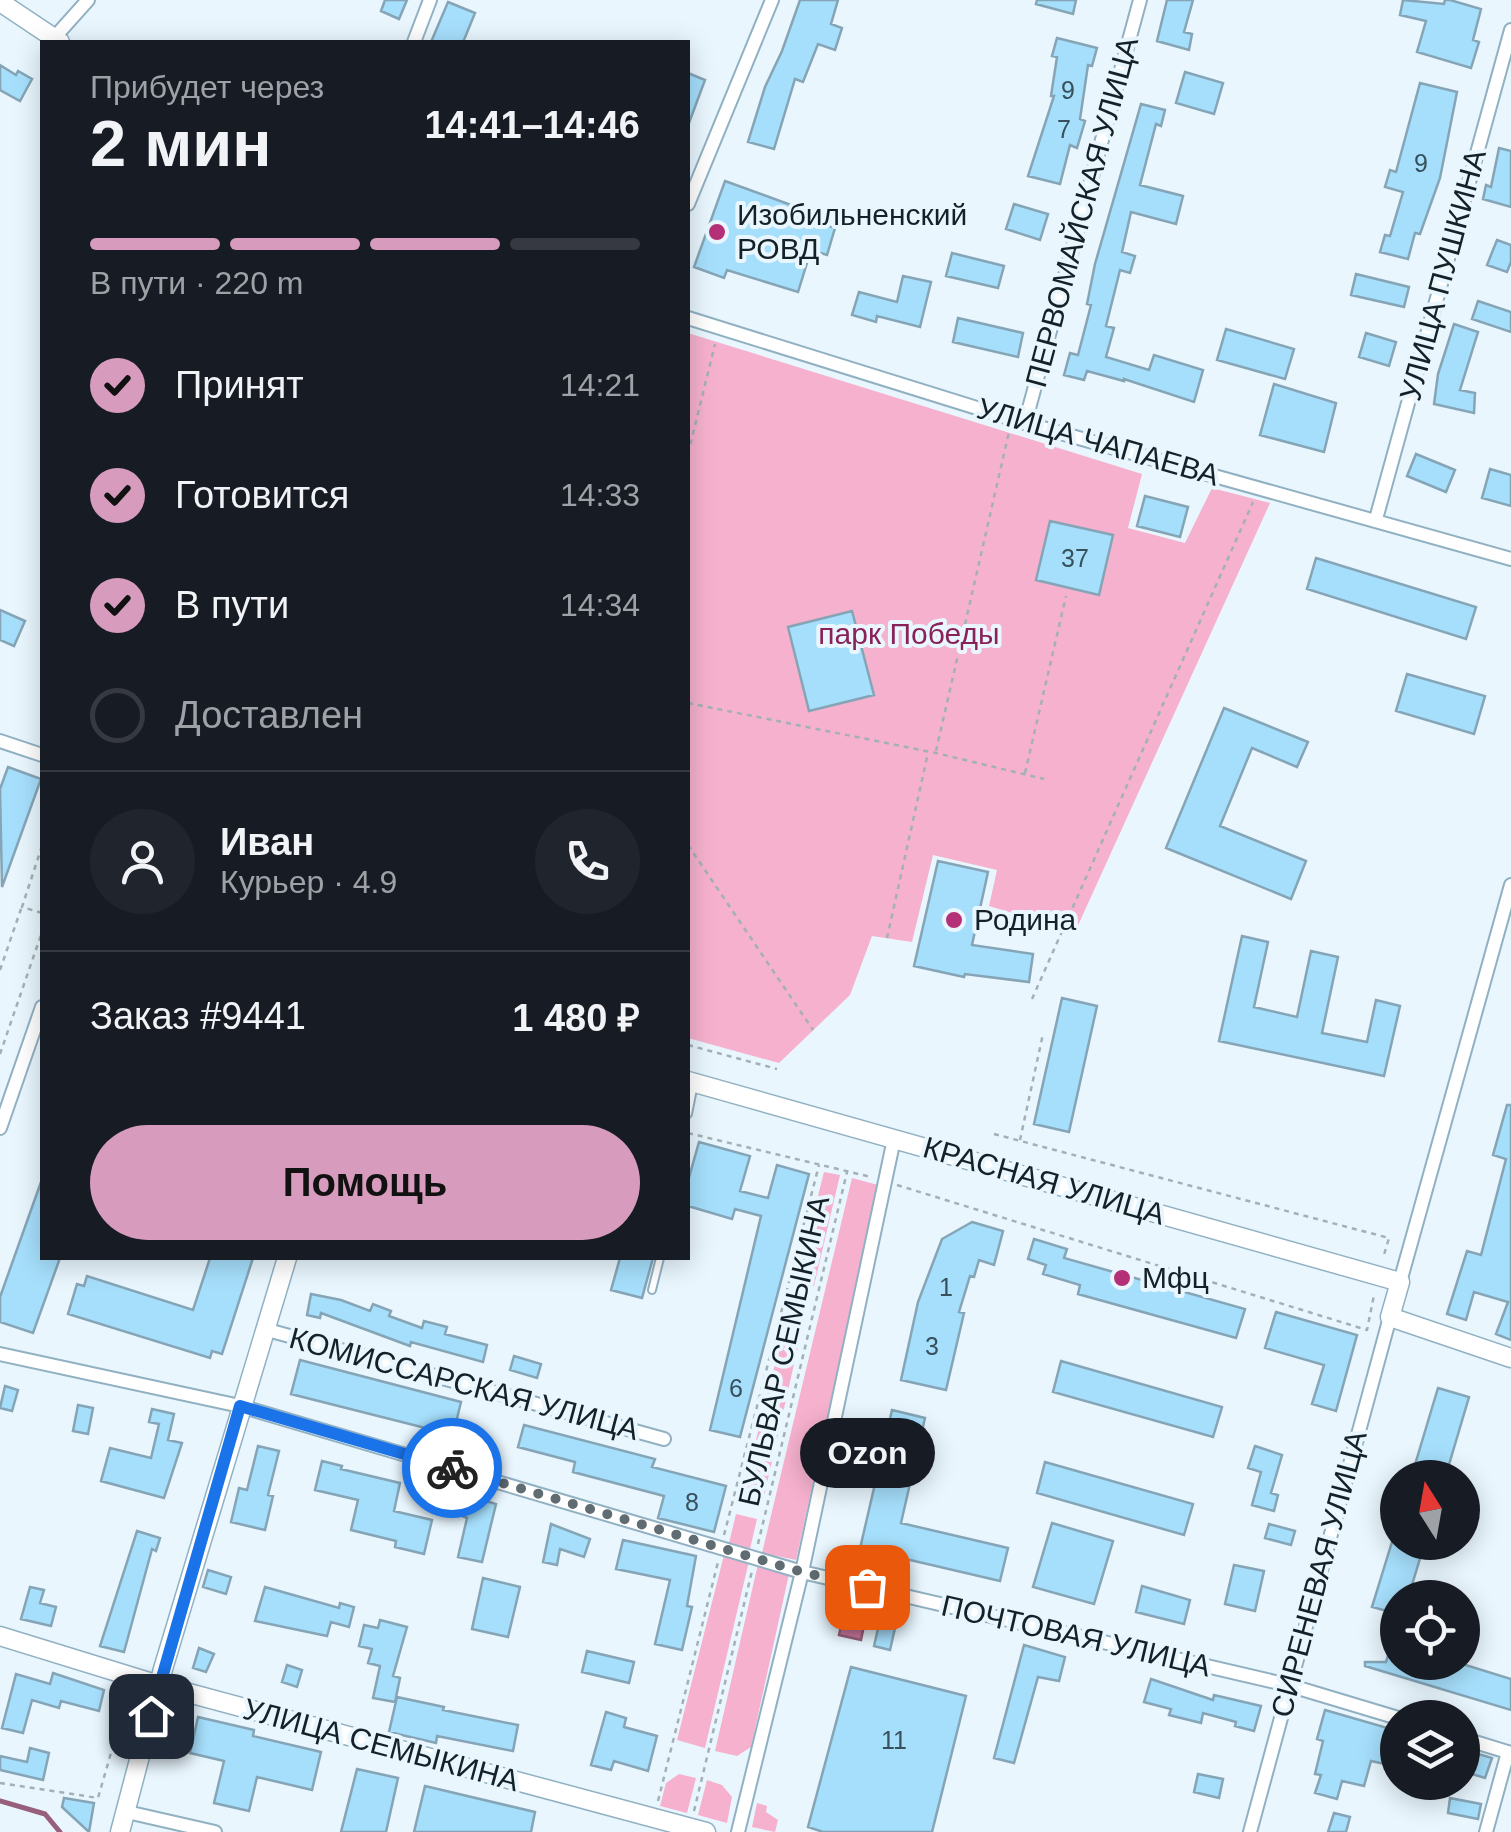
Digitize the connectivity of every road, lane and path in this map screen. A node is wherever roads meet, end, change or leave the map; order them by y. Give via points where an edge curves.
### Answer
1 (88, 0) edge
2 (430, 0) edge
3 (772, 0) edge
4 (1140, 0) edge
5 (0, 2) edge
6 (1511, 30) edge
7 (57, 40) edge
8 (415, 40) edge
9 (690, 199) edge
10 (690, 319) edge
11 (719, 328) junction
12 (1018, 421) junction
13 (690, 446) edge
14 (1260, 488) junction
15 (1376, 520) junction
16 (1511, 559) edge
17 (1066, 596) dead end
18 (690, 703) edge
19 (0, 740) edge
20 (928, 751) junction
21 (936, 752) junction
22 (40, 754) edge
23 (1024, 774) junction
24 (1044, 779) dead end
25 (690, 848) edge
26 (40, 852) edge
27 (1511, 885) edge
28 (22, 908) junction
29 (40, 912) edge
30 (40, 938) edge
31 (888, 938) dead end
32 (0, 970) edge
33 (1032, 999) dead end
34 (40, 1013) edge
35 (813, 1030) dead end
36 (1043, 1034) dead end
37 (690, 1046) edge
38 (0, 1054) edge
39 (777, 1069) dead end
40 (691, 1082) edge
41 (0, 1128) edge
42 (894, 1139) junction
43 (1020, 1141) dead end
44 (820, 1164) dead end
45 (848, 1170) dead end
46 (286, 1260) edge
47 (660, 1260) edge
48 (1400, 1282) junction
49 (652, 1290) dead end
50 (1390, 1317) junction
51 (264, 1329) junction
52 (0, 1354) edge
53 (1511, 1358) edge
54 (240, 1406) junction
55 (664, 1439) dead end
56 (721, 1548) junction
57 (755, 1558) junction
58 (802, 1572) junction
59 (0, 1636) edge
60 (133, 1677) junction
61 (159, 1684) junction
62 (1288, 1685) junction
63 (1380, 1713) edge
64 (1480, 1743) edge
65 (1510, 1752) edge
66 (0, 1783) edge
67 (126, 1812) junction
68 (654, 1818) junction
69 (698, 1830) edge
70 (120, 1832) edge
71 (215, 1832) edge
72 (738, 1832) edge
73 (1250, 1832) edge
74 (1486, 1832) edge

1 - 7 street
2 - 8 street
3 - 9 street
4 - 12 street, ПЕРВОМАЙСКАЯ УЛИЦА
5 - 7 street
6 - 15 street, УЛИЦА ПУШКИНА
10 - 11 street, УЛИЦА ЧАПАЕВА
11 - 12 street, УЛИЦА ЧАПАЕВА
11 - 13 path
12 - 14 street, УЛИЦА ЧАПАЕВА
12 - 21 path
14 - 15 street, УЛИЦА ЧАПАЕВА
14 - 33 path
15 - 16 street, УЛИЦА ЧАПАЕВА
17 - 23 path
18 - 20 path
19 - 22 street
20 - 21 path
20 - 31 path
21 - 23 path
23 - 24 path
25 - 35 path
26 - 28 path
27 - 48 street
28 - 29 path
28 - 32 path
30 - 38 path
34 - 41 street
36 - 43 path
37 - 39 path
40 - 42 street, КРАСНАЯ УЛИЦА
42 - 48 street, КРАСНАЯ УЛИЦА
42 - 58 street
44 - 56 path
45 - 57 path, БУЛЬВАР СЕМЫКИНА
46 - 51 street
47 - 49 lane
48 - 50 street
50 - 53 street
50 - 62 street, СИРЕНЕВАЯ УЛИЦА
51 - 54 street
51 - 55 street, КОМИССАРСКАЯ УЛИЦА
52 - 54 street, ПОЧТОВАЯ УЛИЦА
54 - 56 street, ПОЧТОВАЯ УЛИЦА
54 - 61 street
56 - 57 street, ПОЧТОВАЯ УЛИЦА
56 - 68 path
57 - 58 street, ПОЧТОВАЯ УЛИЦА
57 - 69 path, БУЛЬВАР СЕМЫКИНА
58 - 62 street, ПОЧТОВАЯ УЛИЦА
58 - 72 street
59 - 60 street, УЛИЦА СЕМЫКИНА
60 - 61 street, УЛИЦА СЕМЫКИНА
60 - 66 path via 98,1798
61 - 67 street
61 - 68 street, УЛИЦА СЕМЫКИНА
62 - 63 street, ПОЧТОВАЯ УЛИЦА
62 - 73 street, СИРЕНЕВАЯ УЛИЦА
64 - 65 street
65 - 74 street
67 - 70 street
67 - 71 street
68 - 69 street, УЛИЦА СЕМЫКИНА

